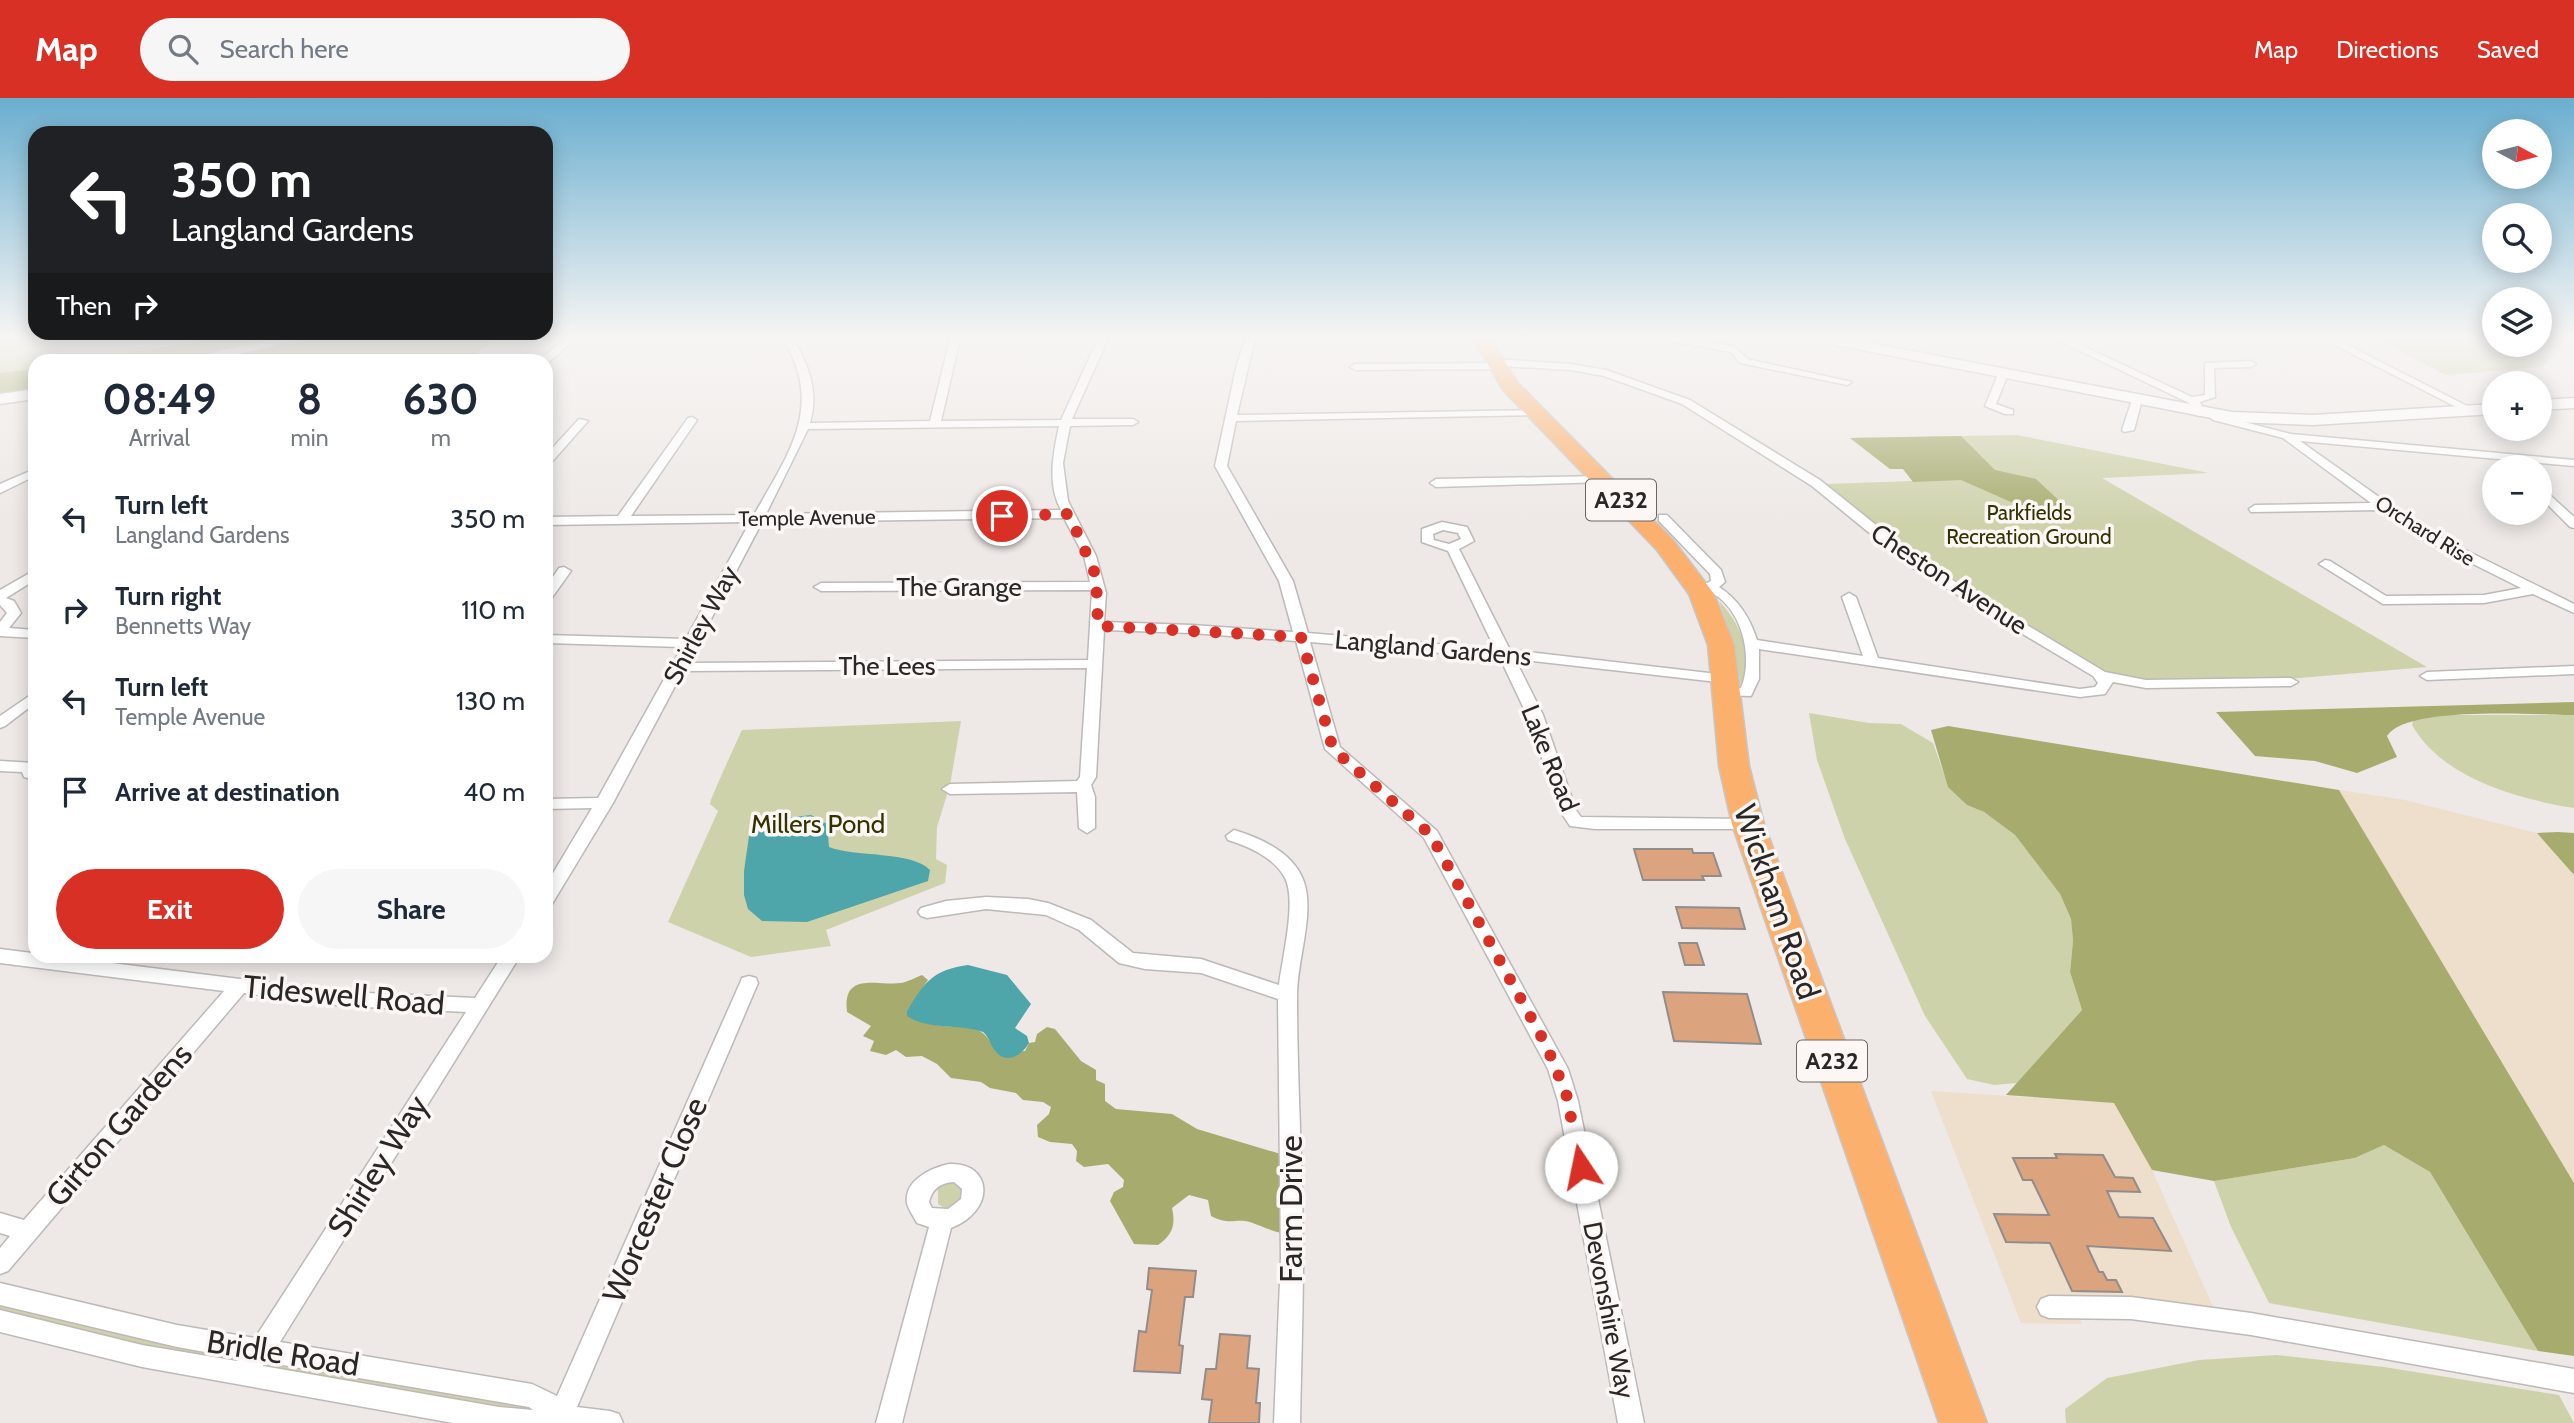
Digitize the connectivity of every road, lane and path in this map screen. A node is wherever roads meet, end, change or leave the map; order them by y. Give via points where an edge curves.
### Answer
1 (2137, 400) edge
2 (807, 401) edge
3 (941, 401) edge
4 (1075, 401) edge
5 (1235, 401) edge
6 (1524, 401) edge
7 (1683, 401) edge
8 (1992, 401) edge
9 (2143, 401) edge
10 (2185, 401) edge
11 (2207, 401) edge
12 (2452, 401) edge
13 (2574, 403) edge
14 (2552, 404) edge
15 (2202, 409) junction
16 (2482, 410) edge
17 (2472, 411) junction
18 (1535, 412) junction
19 (2009, 412) dead end
20 (1230, 418) junction
21 (692, 420) dead end
22 (583, 421) dead end
23 (1065, 422) junction
24 (1133, 422) dead end
25 (935, 424) junction
26 (803, 426) junction
27 (2286, 428) junction
28 (2129, 430) dead end
29 (553, 454) edge
30 (2487, 455) edge
31 (2552, 461) edge
32 (2574, 463) edge
33 (28, 475) edge
34 (1601, 480) junction
35 (1436, 483) dead end
36 (0, 489) edge
37 (2552, 502) edge
38 (2383, 506) junction
39 (2255, 509) dead end
40 (1069, 514) junction
41 (1663, 518) dead end
42 (758, 519) junction
43 (622, 520) junction
44 (553, 521) edge
45 (2574, 524) edge
46 (1452, 547) dead end
47 (2325, 564) dead end
48 (564, 571) dead end
49 (28, 579) edge
50 (553, 586) edge
51 (1098, 586) junction
52 (1704, 586) junction
53 (821, 587) dead end
54 (2532, 590) junction
55 (1849, 597) dead end
56 (0, 598) edge
57 (2574, 609) edge
58 (1098, 626) junction
59 (0, 632) edge
60 (28, 634) edge
61 (1301, 637) junction
62 (553, 639) edge
63 (690, 643) junction
64 (1753, 644) junction
65 (1503, 653) junction
66 (1872, 662) junction
67 (1095, 664) junction
68 (679, 667) junction
69 (2574, 670) edge
70 (2102, 676) junction
71 (2427, 676) dead end
72 (2291, 682) dead end
73 (1727, 685) junction
74 (28, 701) edge
75 (0, 723) edge
76 (0, 766) edge
77 (28, 768) edge
78 (1083, 785) junction
79 (950, 789) dead end
80 (605, 803) junction
81 (553, 804) edge
82 (1748, 824) junction
83 (1087, 828) dead end
84 (1234, 836) dead end
85 (553, 888) edge
86 (937, 905) dead end
87 (0, 956) edge
88 (28, 960) edge
89 (56, 963) edge
90 (507, 963) edge
91 (749, 983) dead end
92 (239, 986) junction
93 (1287, 994) junction
94 (480, 1005) junction
95 (942, 1221) dead end
96 (0, 1223) edge
97 (29, 1231) junction
98 (0, 1264) edge
99 (0, 1294) edge
100 (2049, 1307) dead end
101 (0, 1321) edge
102 (260, 1350) junction
103 (388, 1370) junction
104 (242, 1374) junction
105 (2574, 1381) edge
106 (370, 1395) junction
107 (561, 1417) junction
108 (610, 1423) edge
109 (889, 1423) edge
110 (1287, 1423) edge
111 (1631, 1423) edge
112 (1964, 1423) edge

1 - 28 street
2 - 26 street, Shirley Way
3 - 25 street
4 - 23 street
5 - 20 street, Devonshire Way
6 - 18 highway, Wickham Road / A232
7 - 70 street, Cheston Avenue via 1816,483 1916,564
8 - 19 street via 1990,406
9 - 15 street
10 - 15 street
11 - 15 street
12 - 17 street
13 - 14 street
15 - 27 street
16 - 17 street
17 - 27 street
18 - 20 street
18 - 34 highway, Wickham Road / A232
20 - 61 street, Devonshire Way via 1221,466 1282,571
21 - 43 street
22 - 29 street
23 - 24 street
23 - 25 street
23 - 40 street via 1057,475
25 - 26 street
26 - 42 street, Shirley Way
27 - 30 street via 2309,438
27 - 38 street, Orchard Rise
31 - 32 street
33 - 36 street
34 - 35 street
34 - 52 highway, Wickham Road / A232
37 - 45 street
38 - 39 street
38 - 54 street, Orchard Rise via 2438,542
40 - 42 street, Temple Avenue
40 - 51 street via 1090,556
41 - 52 street, Wickham Road via 1716,573 1718,582
42 - 43 street, Temple Avenue
42 - 63 street, Shirley Way
43 - 44 street, Temple Avenue
46 - 65 street
47 - 54 street via 2384,600 2484,599
48 - 50 street
49 - 56 street
51 - 53 street, The Grange
51 - 58 street
52 - 64 street, Wickham Road via 1737,613
52 - 73 highway, Wickham Road / A232
54 - 57 street, Orchard Rise
55 - 66 street
56 - 59 street via 14,613
58 - 61 street, Langland Gardens
58 - 67 street
59 - 60 street
61 - 65 street, Langland Gardens
61 - 111 street, Devonshire Way via 1333,749 1431,835 1558,1069
62 - 63 street
63 - 68 street, Shirley Way
64 - 66 street
64 - 73 street, Wickham Road via 1753,683 1746,693
65 - 73 street, Langland Gardens
65 - 82 street, Lake Road via 1538,721 1576,822
66 - 70 street via 2086,694 2104,689
67 - 68 street, The Lees
67 - 78 street via 1088,777
68 - 80 street, Shirley Way
69 - 71 street
70 - 72 street via 2147,684
73 - 82 highway, Wickham Road / A232 via 1736,778
74 - 75 street
76 - 77 street
78 - 79 street
78 - 83 street
80 - 81 street
80 - 85 street, Shirley Way
82 - 112 highway, Wickham Road / A232
84 - 93 street, Farm Drive via 1252,842 1280,862 1296,883
86 - 93 street via 995,904 1054,911 1083,924 1130,960 1200,966 1252,987
87 - 88 street, Tideswell Road
89 - 92 street, Tideswell Road
90 - 94 street, Shirley Way
91 - 107 street, Worcester Close
92 - 94 street, Tideswell Road via 383,1002
92 - 97 street, Girton Gardens
93 - 110 street, Farm Drive via 1292,1258
94 - 102 street, Shirley Way
95 - 109 street
96 - 97 street
97 - 98 street, Girton Gardens
99 - 102 street, Bridle Road via 123,1325
100 - 105 street via 2131,1308 2251,1324
101 - 104 street, Bridle Road via 102,1347
102 - 103 street, Bridle Road
102 - 104 street, Shirley Way
103 - 106 street
103 - 107 street, Bridle Road via 532,1396
104 - 106 street, Bridle Road
106 - 107 street, Bridle Road via 523,1422
107 - 108 street, Bridle Road

